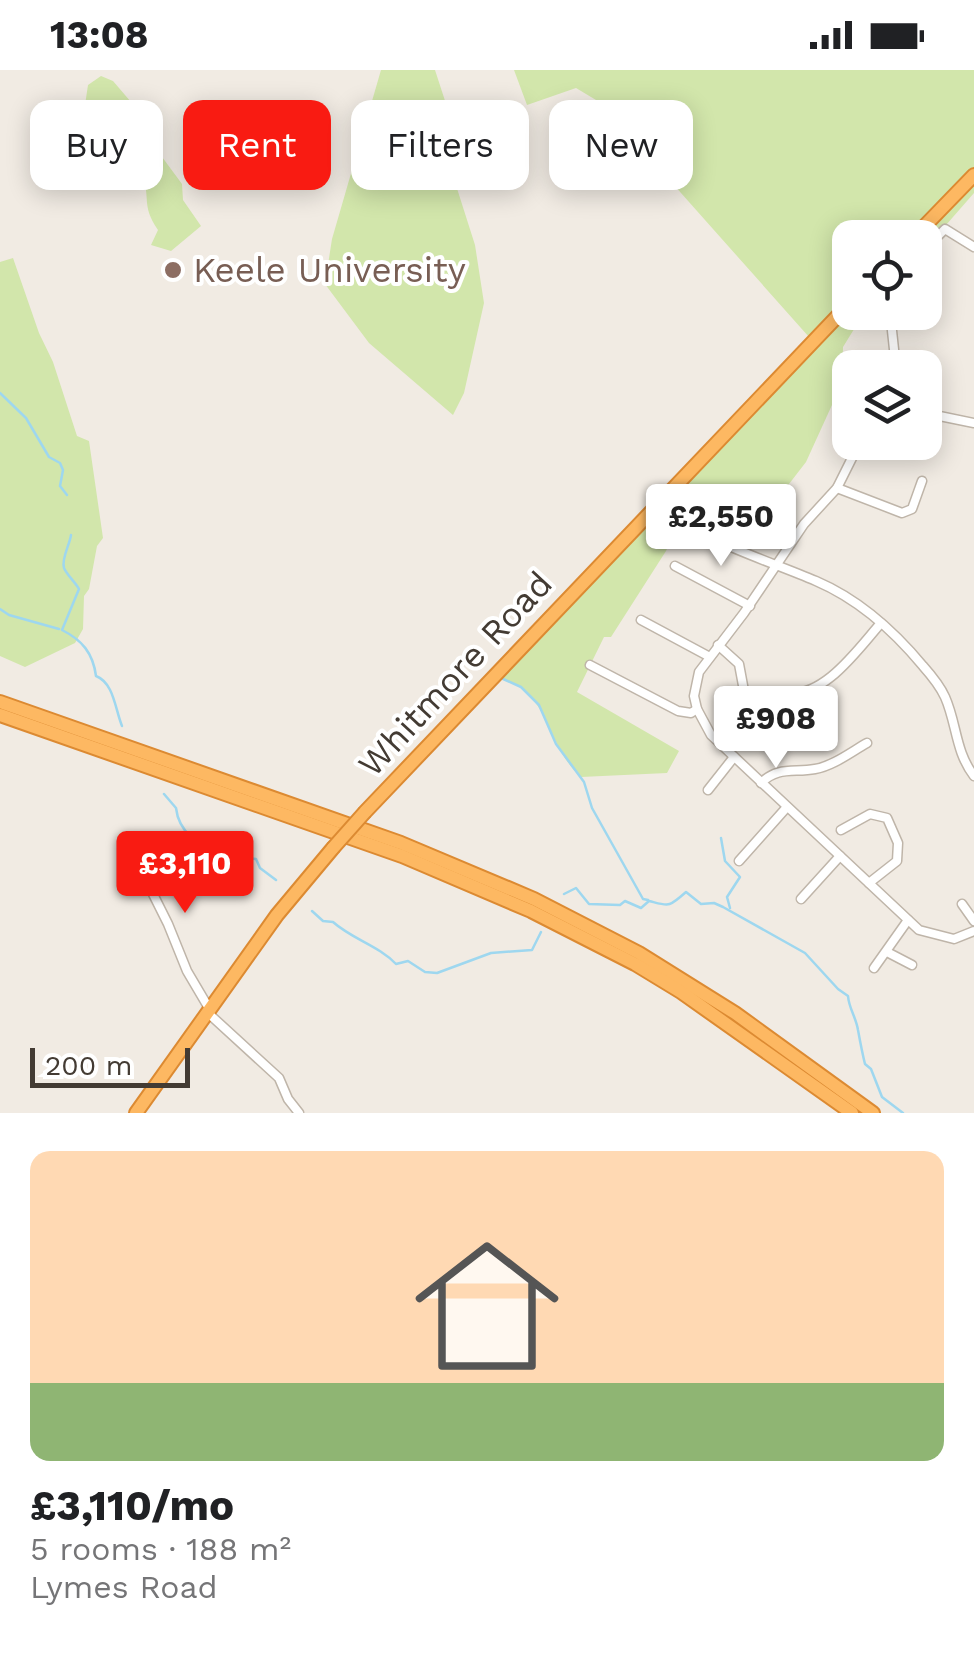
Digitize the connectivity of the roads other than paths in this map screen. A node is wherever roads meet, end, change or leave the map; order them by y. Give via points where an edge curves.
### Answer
1 (974, 175) edge
2 (931, 220) edge
3 (942, 232) edge
4 (974, 247) edge
5 (832, 322) edge
6 (942, 416) edge
7 (974, 423) edge
8 (851, 460) edge
9 (922, 481) dead end
10 (837, 488) junction
11 (658, 504) junction
12 (675, 566) dead end
13 (777, 567) junction
14 (750, 606) junction
15 (641, 620) dead end
16 (881, 622) junction
17 (718, 645) junction
18 (708, 656) junction
19 (590, 665) dead end
20 (784, 693) dead end
21 (0, 702) edge
22 (696, 710) junction
23 (0, 715) edge
24 (20, 716) junction
25 (744, 724) dead end
26 (867, 744) dead end
27 (734, 757) junction
28 (974, 776) edge
29 (761, 782) junction
30 (708, 790) dead end
31 (787, 807) junction
32 (841, 830) dead end
33 (128, 844) dead end
34 (840, 856) junction
35 (740, 861) dead end
36 (869, 884) junction
37 (800, 899) dead end
38 (962, 904) dead end
39 (908, 920) junction
40 (974, 920) edge
41 (974, 931) edge
42 (886, 952) junction
43 (912, 965) dead end
44 (874, 968) dead end
45 (209, 1012) junction
46 (136, 1113) edge
47 (299, 1113) edge
48 (852, 1113) edge
49 (873, 1113) edge

1 - 2 highway
3 - 4 street via 950,229
5 - 11 highway, Whitmore Road
6 - 7 street
8 - 10 street
9 - 10 street via 910,512
10 - 13 street
11 - 13 street via 719,542
11 - 45 highway, Whitmore Road, bridge via 333,848 276,915
12 - 14 street
13 - 14 street
13 - 16 street via 818,582
14 - 17 street
15 - 18 street
16 - 20 street via 812,690
16 - 28 street via 939,687
17 - 18 street
17 - 25 street via 739,664
18 - 22 street via 696,683
19 - 22 street via 678,711
21 - 24 highway
22 - 27 street
23 - 24 highway
24 - 48 highway via 51,734 402,856 531,911 681,992
24 - 49 highway via 47,718 424,852 552,907 735,1013
26 - 29 street via 817,769 785,770
27 - 29 street
27 - 30 street
29 - 31 street
31 - 34 street
31 - 35 street
32 - 36 street via 870,814 887,818 894,828 897,860
33 - 45 street
34 - 36 street
34 - 37 street
36 - 39 street
38 - 40 street
39 - 41 street via 937,937
39 - 42 street
42 - 43 street
42 - 44 street
45 - 46 highway, Whitmore Road
45 - 47 street via 278,1078

